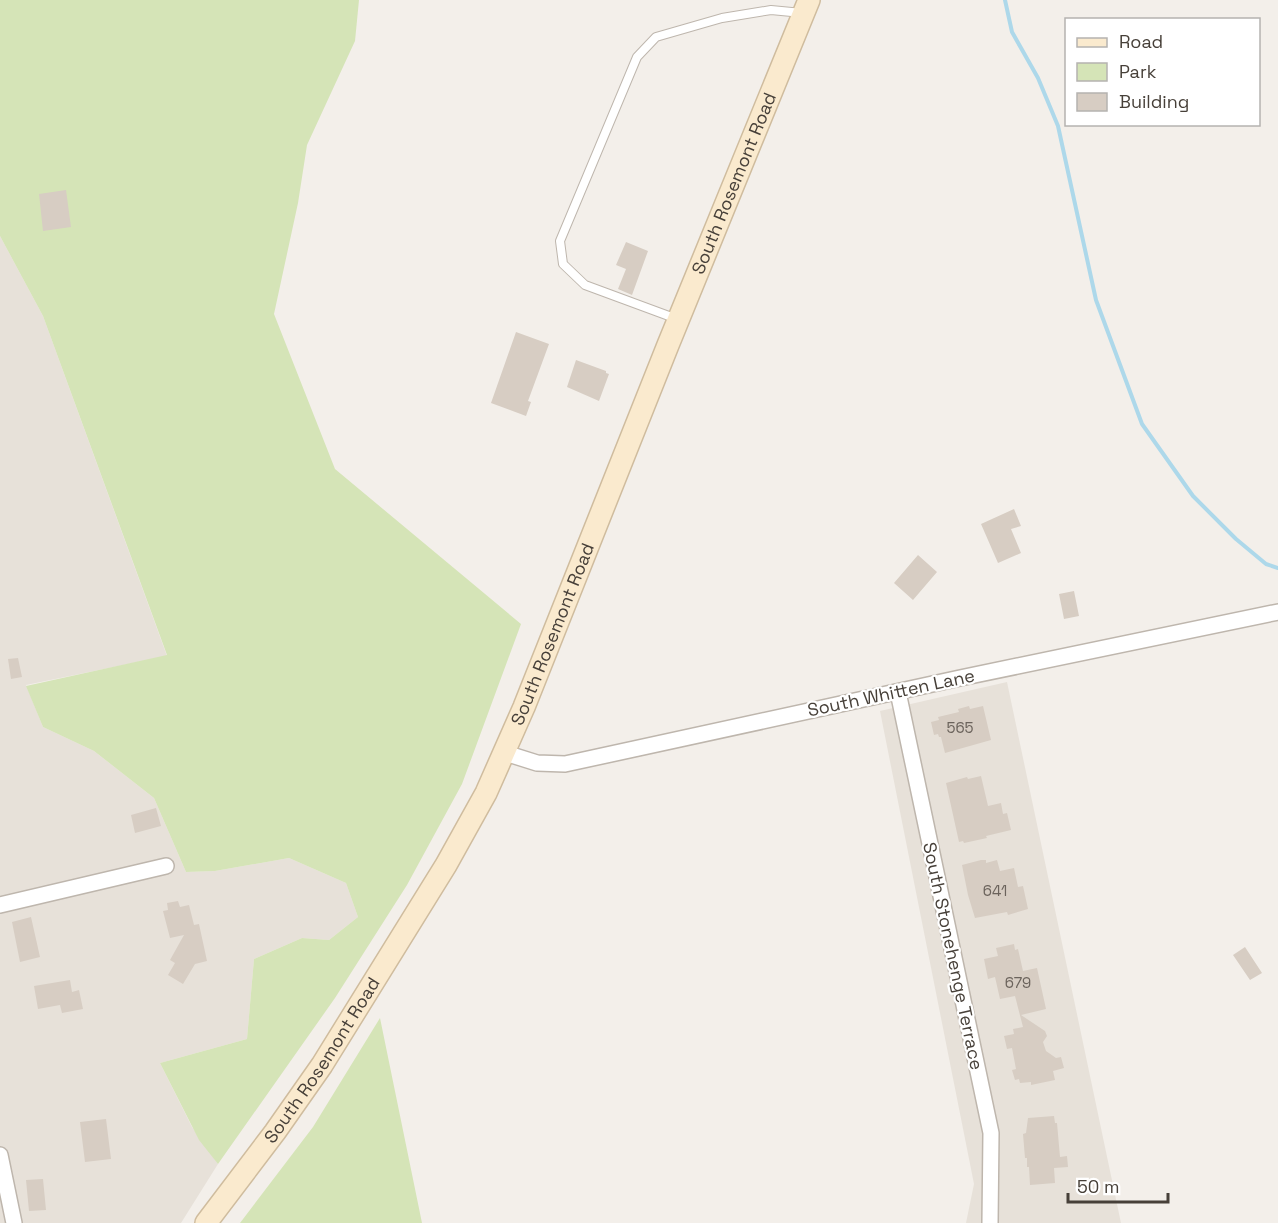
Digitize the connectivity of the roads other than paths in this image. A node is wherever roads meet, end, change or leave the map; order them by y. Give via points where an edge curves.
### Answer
1 (807, 7) edge
2 (678, 320) junction
3 (1278, 612) edge
4 (898, 692) junction
5 (505, 753) junction
6 (166, 867) dead end
7 (0, 905) edge
8 (0, 1155) edge
9 (15, 1223) edge
10 (206, 1223) edge
11 (990, 1223) edge

1 - 2 main road, South Rosemont Road
1 - 2 lane via 722,18 656,38 637,57 560,241 563,264 585,285
2 - 5 main road, South Rosemont Road
3 - 4 street, South Whitten Lane
4 - 5 street, South Whitten Lane via 565,764 537,763
4 - 11 street, South Stonehenge Terrace via 991,1133
5 - 10 main road, South Rosemont Road via 446,865 336,1044
6 - 7 street
8 - 9 street

